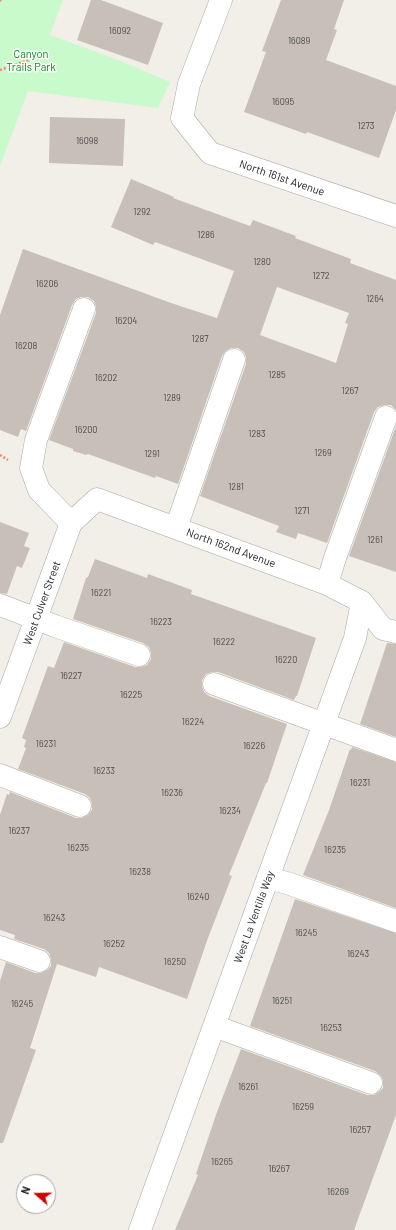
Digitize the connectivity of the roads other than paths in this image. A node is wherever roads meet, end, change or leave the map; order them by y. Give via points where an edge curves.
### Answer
1 (221, 0) edge
2 (396, 216) edge
3 (84, 309) dead end
4 (234, 360) dead end
5 (386, 417) dead end
6 (97, 499) joint
7 (71, 522) junction
8 (176, 528) junction
9 (328, 584) junction
10 (362, 602) junction
11 (0, 605) edge
12 (36, 619) junction
13 (396, 632) edge
14 (139, 655) dead end
15 (214, 684) dead end
16 (0, 716) edge
17 (324, 723) junction
18 (396, 750) edge
19 (0, 775) edge
20 (80, 806) dead end
21 (268, 878) junction
22 (396, 921) edge
23 (0, 947) edge
24 (40, 961) dead end
25 (214, 1026) junction
26 (370, 1083) dead end
27 (140, 1230) edge

1 - 2 street, North 161st Avenue via 189,84 182,118 210,153
3 - 7 street via 36,440 31,468 39,490
4 - 8 street
5 - 9 street
6 - 7 street, West Culver Street
6 - 8 street, North 162nd Avenue
7 - 12 street, West Culver Street
8 - 9 street, North 162nd Avenue
9 - 10 street, North 162nd Avenue
10 - 13 street via 383,629
10 - 17 street, West La Ventilla Way via 355,638
11 - 12 street
12 - 14 street
12 - 16 street, West Culver Street
15 - 17 street
17 - 18 street
17 - 21 street, West La Ventilla Way
19 - 20 street
21 - 22 street
21 - 25 street, West La Ventilla Way
23 - 24 street
25 - 26 street
25 - 27 street, West La Ventilla Way

